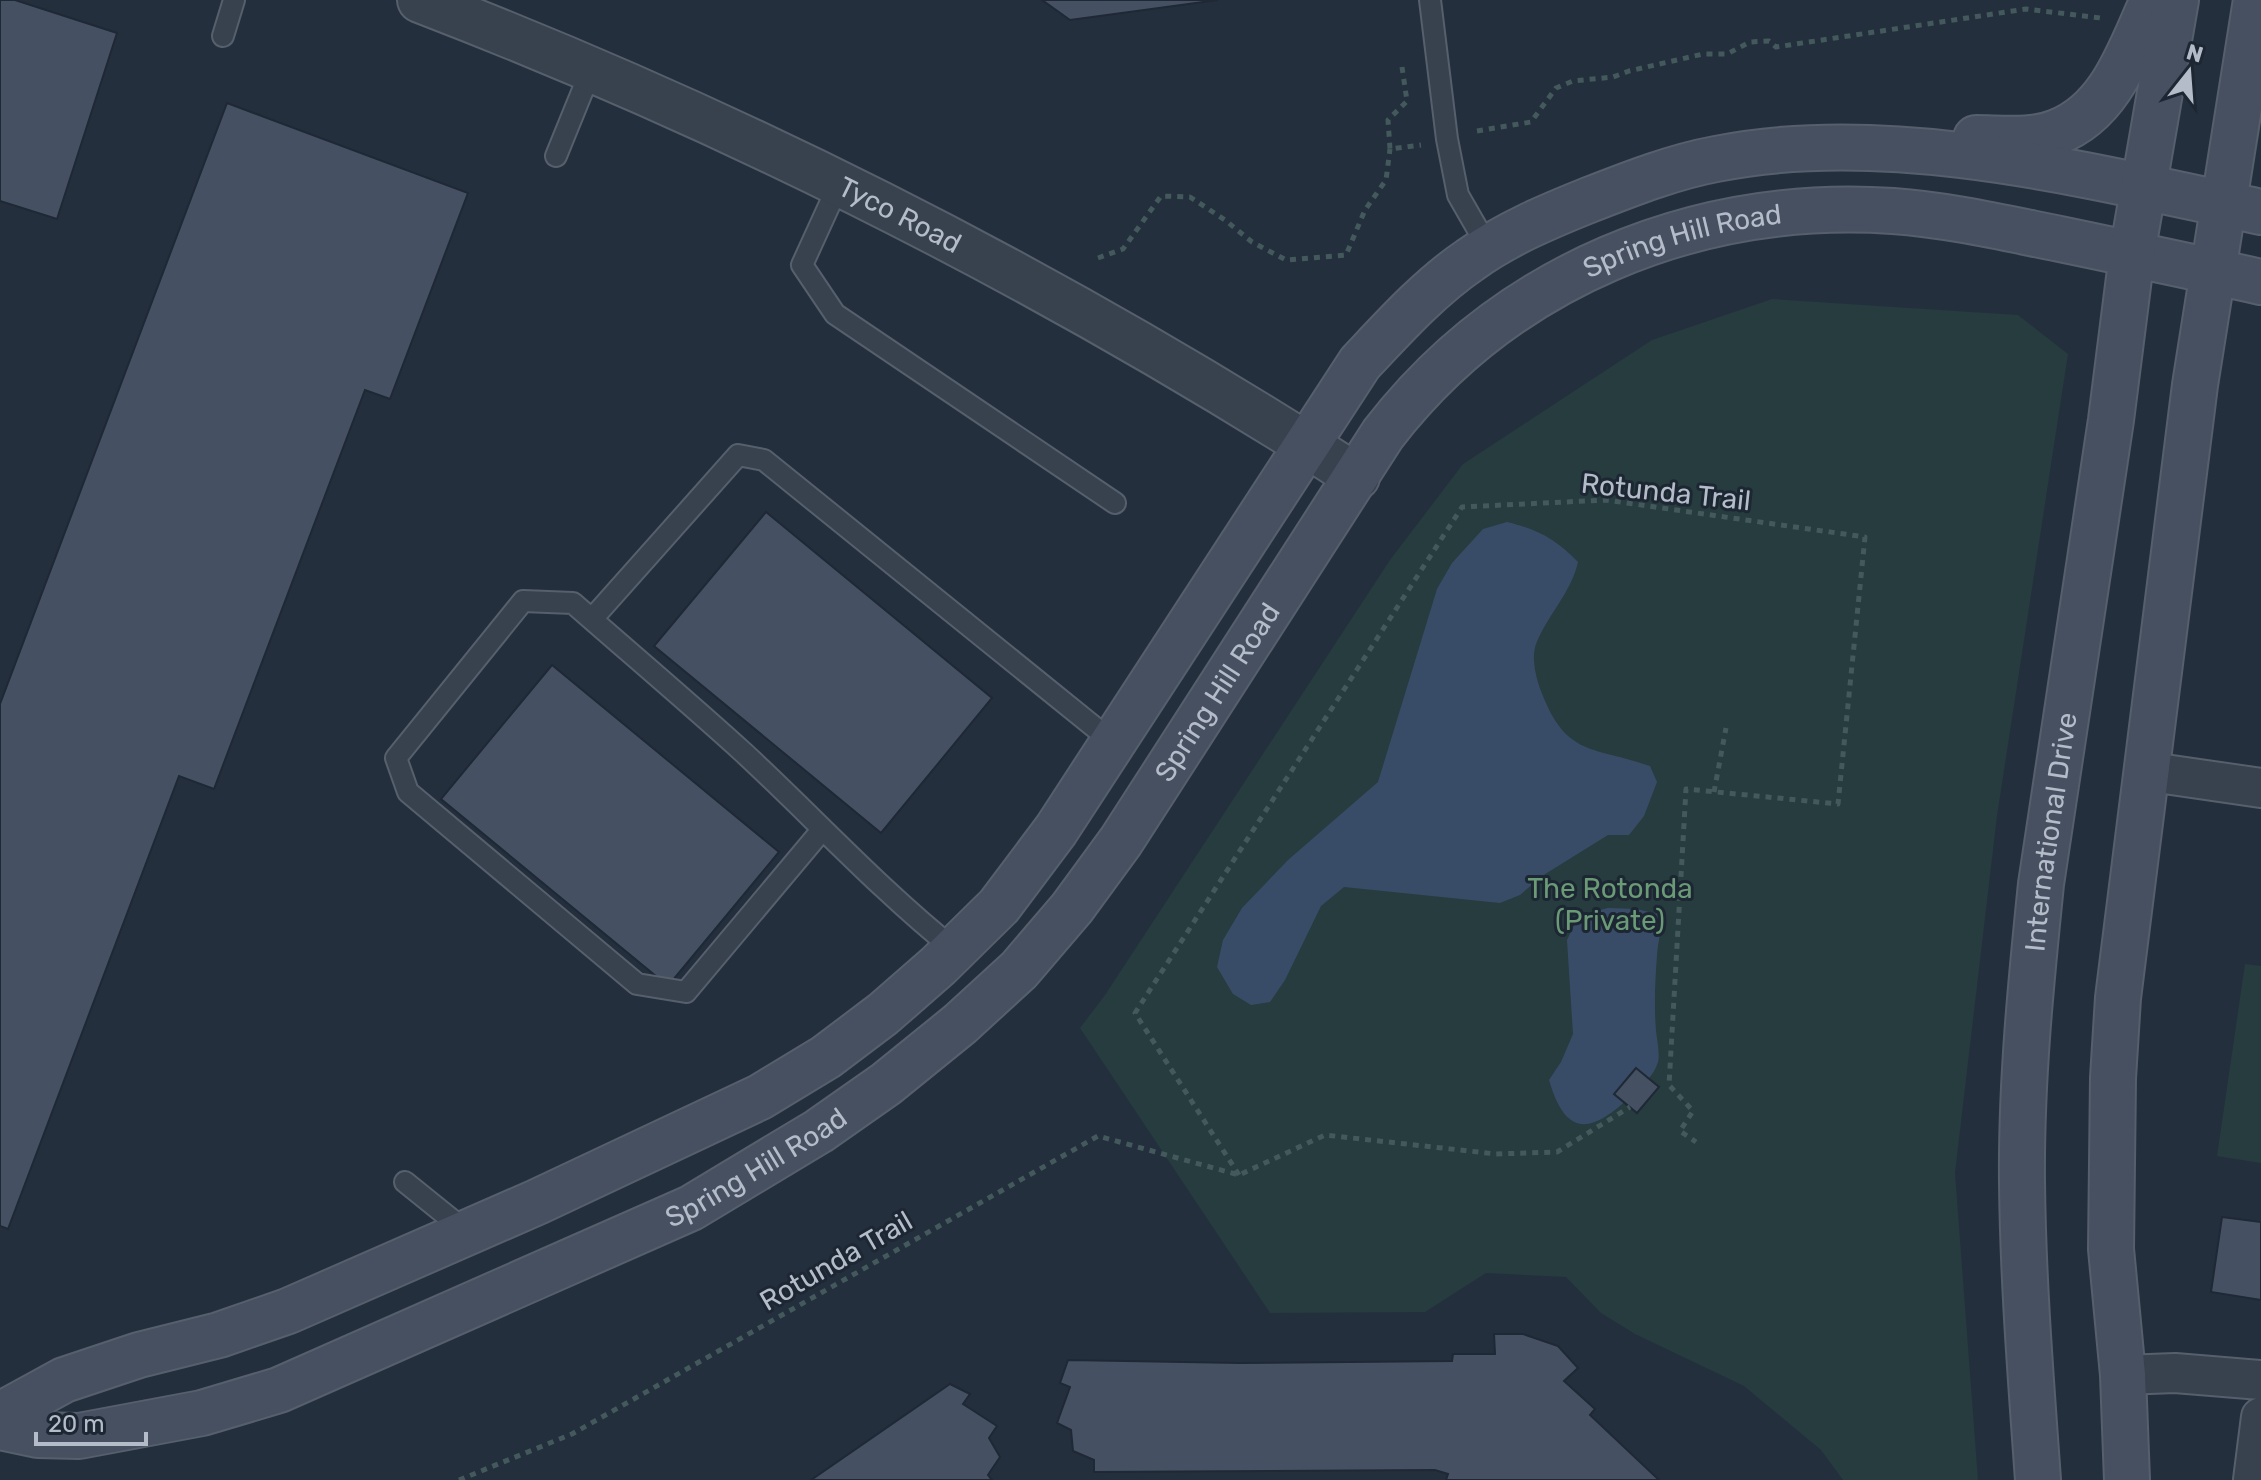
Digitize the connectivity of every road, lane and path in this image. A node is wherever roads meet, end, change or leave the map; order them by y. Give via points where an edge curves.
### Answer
1 (234, 0) edge
2 (420, 0) edge
3 (1430, 0) edge
4 (2153, 0) edge
5 (2176, 0) edge
6 (2256, 0) edge
7 (2110, 19) dead end
8 (223, 36) dead end
9 (1402, 67) dead end
10 (591, 70) junction
11 (1477, 131) dead end
12 (1421, 145) dead end
13 (1871, 147) junction
14 (1390, 149) junction
15 (556, 156) dead end
16 (839, 184) junction
17 (2143, 187) junction
18 (2242, 208) edge
19 (1489, 249) junction
20 (2132, 254) junction
21 (1098, 258) dead end
22 (2211, 271) junction
23 (2261, 282) edge
24 (1305, 444) junction
25 (1357, 477) junction
26 (1115, 503) dead end
27 (592, 619) junction
28 (1726, 728) dead end
29 (1114, 743) junction
30 (2144, 771) junction
31 (2261, 788) edge
32 (1714, 792) junction
33 (822, 830) junction
34 (955, 950) junction
35 (1630, 1107) dead end
36 (1696, 1142) dead end
37 (1239, 1175) junction
38 (405, 1182) dead end
39 (467, 1232) junction
40 (2123, 1375) junction
41 (2261, 1380) edge
42 (0, 1415) edge
43 (2261, 1417) edge
44 (0, 1427) edge
45 (459, 1480) edge
46 (2038, 1480) edge
47 (2127, 1480) edge
48 (2253, 1480) edge

1 - 8 lane
2 - 10 street, Tyco Road
3 - 19 lane via 1458,195
4 - 13 main road via 2103,99 2055,133
5 - 17 main road
6 - 18 main road
7 - 11 path via 2026,9 1776,47 1769,41 1750,42 1727,54 1703,54 1613,77 1573,81 1556,88 1531,122
9 - 14 path via 1407,101 1388,120
10 - 15 lane
10 - 16 street, Tyco Road
12 - 14 path
13 - 17 main road, Spring Hill Road
13 - 19 main road, Spring Hill Road via 1716,159 1634,182 1547,217
14 - 21 path via 1386,180 1365,210 1346,255 1286,260 1190,197 1161,196 1123,249
16 - 24 street, Tyco Road via 1224,392
16 - 26 lane via 802,265 835,314
17 - 18 main road, Spring Hill Road
17 - 20 main road, International Drive
18 - 22 main road
19 - 24 main road, Spring Hill Road via 1409,312 1360,363
20 - 22 main road, Spring Hill Road
20 - 25 main road, Spring Hill Road via 1894,211 1806,211 1712,223 1585,268 1522,303 1463,347 1408,402
20 - 46 main road, International Drive via 2041,884 2027,1040 2022,1195
22 - 23 main road, Spring Hill Road
22 - 30 main road
24 - 25 street, Tyco Road
24 - 29 main road, Spring Hill Road
25 - 44 main road, Spring Hill Road via 1072,908 1019,970 886,1084 691,1208 279,1390 202,1413 79,1436
27 - 29 lane via 738,455 764,460
27 - 33 lane via 744,753
27 - 33 lane via 573,603 523,601 396,758 408,792 637,984 686,992
28 - 32 path
29 - 34 main road, Spring Hill Road via 999,906
30 - 31 street
30 - 40 main road via 2113,1078 2111,1249
32 - 36 path, Rotunda Trail via 1686,789 1669,1085 1693,1111 1680,1131
32 - 37 path, Rotunda Trail via 1838,804 1865,537 1606,500 1462,507 1135,1013
33 - 34 lane
34 - 39 main road, Spring Hill Road via 826,1057 760,1097
35 - 37 path via 1557,1152 1496,1154 1325,1135
37 - 45 path, Rotunda Trail via 1098,1136 572,1434
38 - 39 lane
39 - 42 main road, Spring Hill Road via 288,1311 64,1380
40 - 41 street
40 - 47 main road
43 - 48 street

